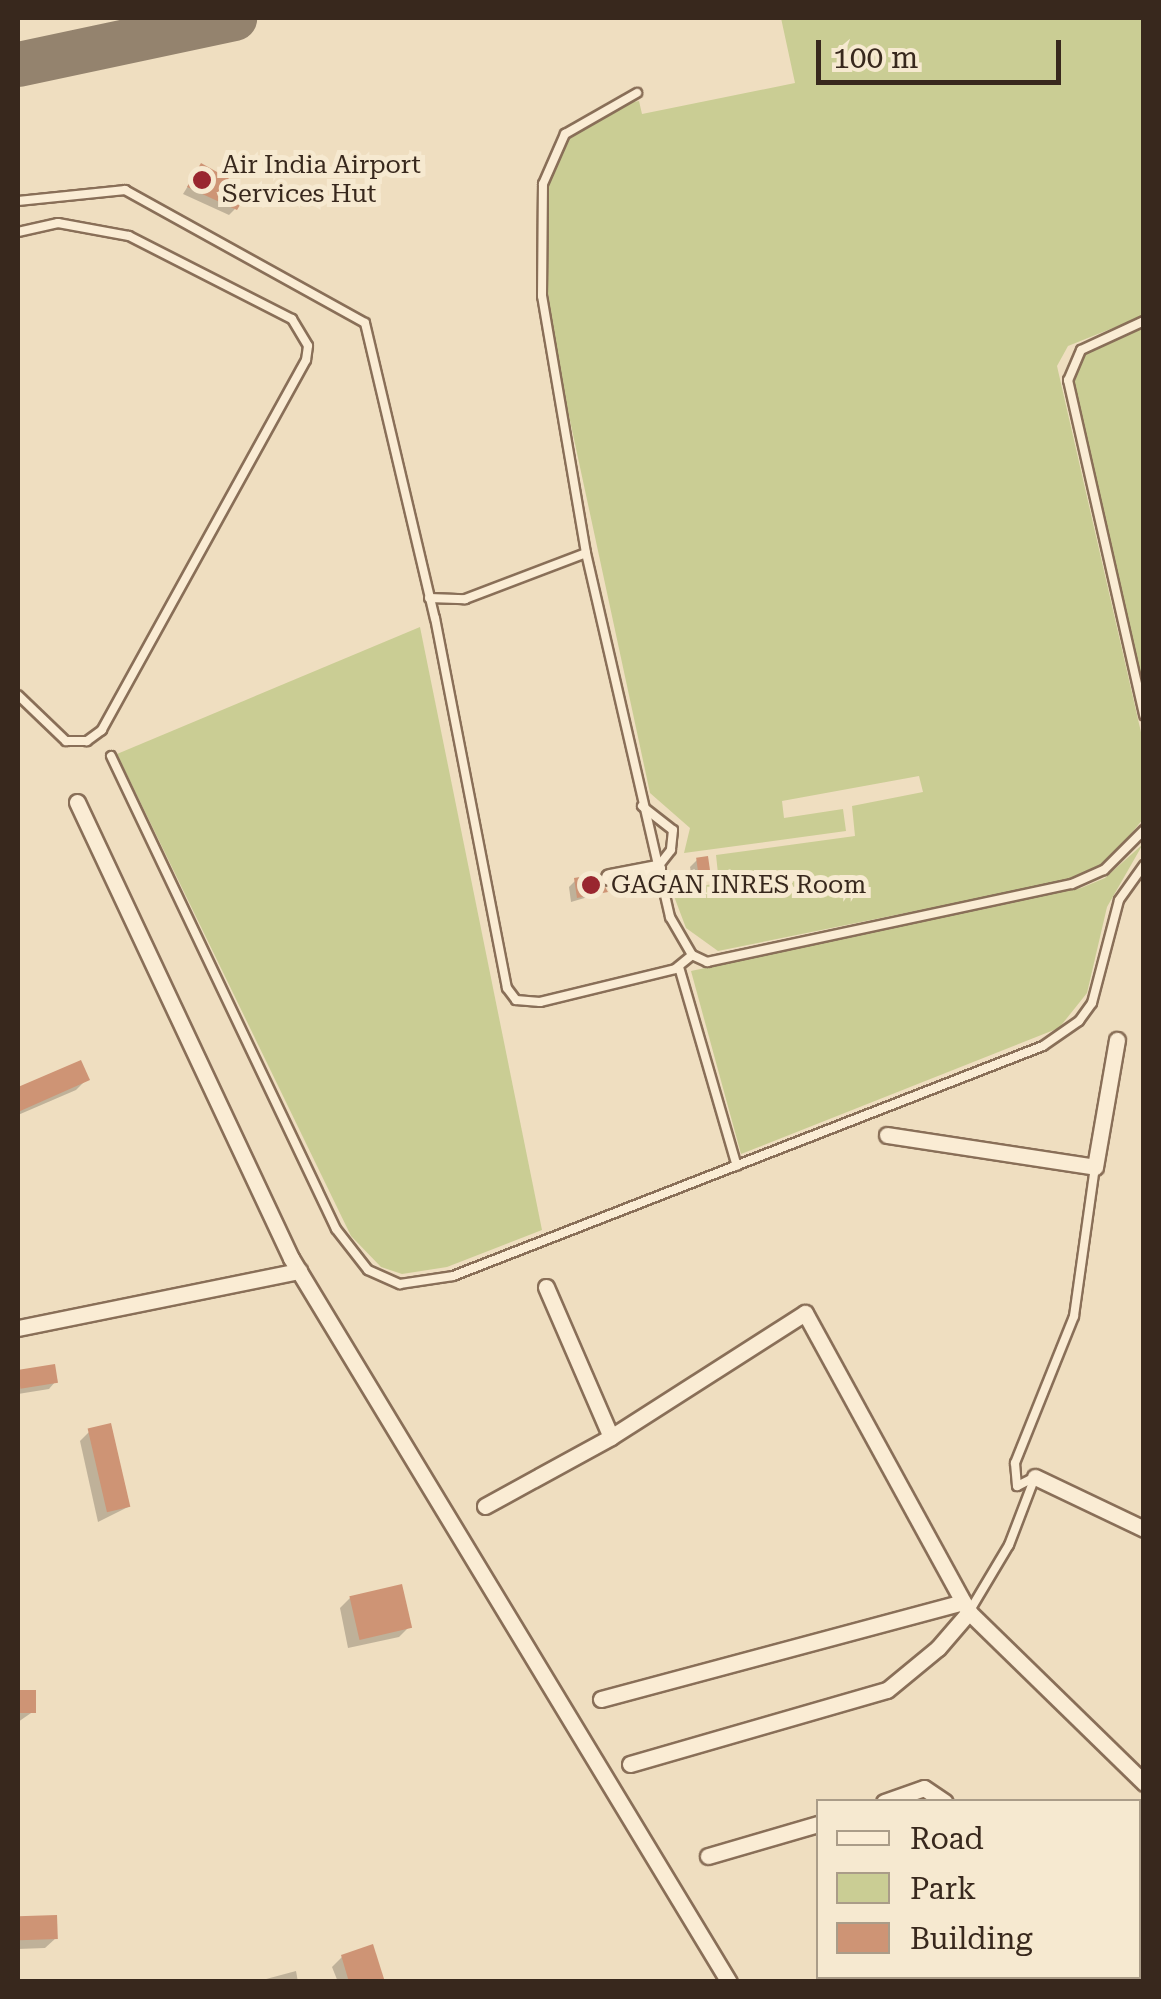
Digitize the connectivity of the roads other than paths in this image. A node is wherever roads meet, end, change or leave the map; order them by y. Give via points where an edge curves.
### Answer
1 (637, 93) dead end
2 (18, 201) edge
3 (18, 232) edge
4 (1144, 320) edge
5 (586, 553) junction
6 (426, 594) junction
7 (18, 695) edge
8 (1144, 715) edge
9 (111, 756) dead end
10 (78, 802) dead end
11 (642, 806) junction
12 (1144, 830) edge
13 (1144, 866) edge
14 (657, 868) junction
15 (608, 877) dead end
16 (692, 956) junction
17 (679, 967) junction
18 (1118, 1040) dead end
19 (887, 1135) dead end
20 (737, 1166) junction
21 (1095, 1168) junction
22 (299, 1271) junction
23 (546, 1287) dead end
24 (18, 1328) edge
25 (611, 1438) junction
26 (1035, 1476) junction
27 (485, 1506) dead end
28 (1144, 1529) edge
29 (966, 1607) junction
30 (602, 1699) dead end
31 (630, 1764) dead end
32 (1144, 1783) edge
33 (893, 1799) edge
34 (940, 1799) edge
35 (816, 1825) edge
36 (708, 1856) dead end
37 (729, 1982) edge

1 - 5 lane via 564,134 543,184 542,296
2 - 6 lane via 125,190 359,316 373,341
3 - 7 lane via 58,222 154,246 292,319 306,337 308,354 102,730 87,741 66,742
4 - 8 lane via 1082,350 1068,380
5 - 6 lane via 465,598 440,603
5 - 11 lane
6 - 17 lane via 509,993 534,1003
9 - 20 lane via 336,1229 368,1270 400,1284 433,1283
10 - 22 street
11 - 14 lane
11 - 14 lane via 673,830 671,850
12 - 16 lane via 1104,870 1072,884 707,962
13 - 20 lane via 1119,900 1092,1003 1065,1034
14 - 15 street
14 - 16 lane via 676,938
16 - 17 lane
17 - 20 lane
18 - 21 street
19 - 21 street
21 - 26 lane via 1074,1316 1015,1463 1017,1486
22 - 24 street
22 - 37 street
23 - 25 street
25 - 27 street
25 - 29 street via 805,1313
26 - 28 street
26 - 29 lane via 1009,1546
29 - 30 street
29 - 31 street via 938,1648 887,1690
29 - 32 street
33 - 34 street via 924,1788
35 - 36 street

